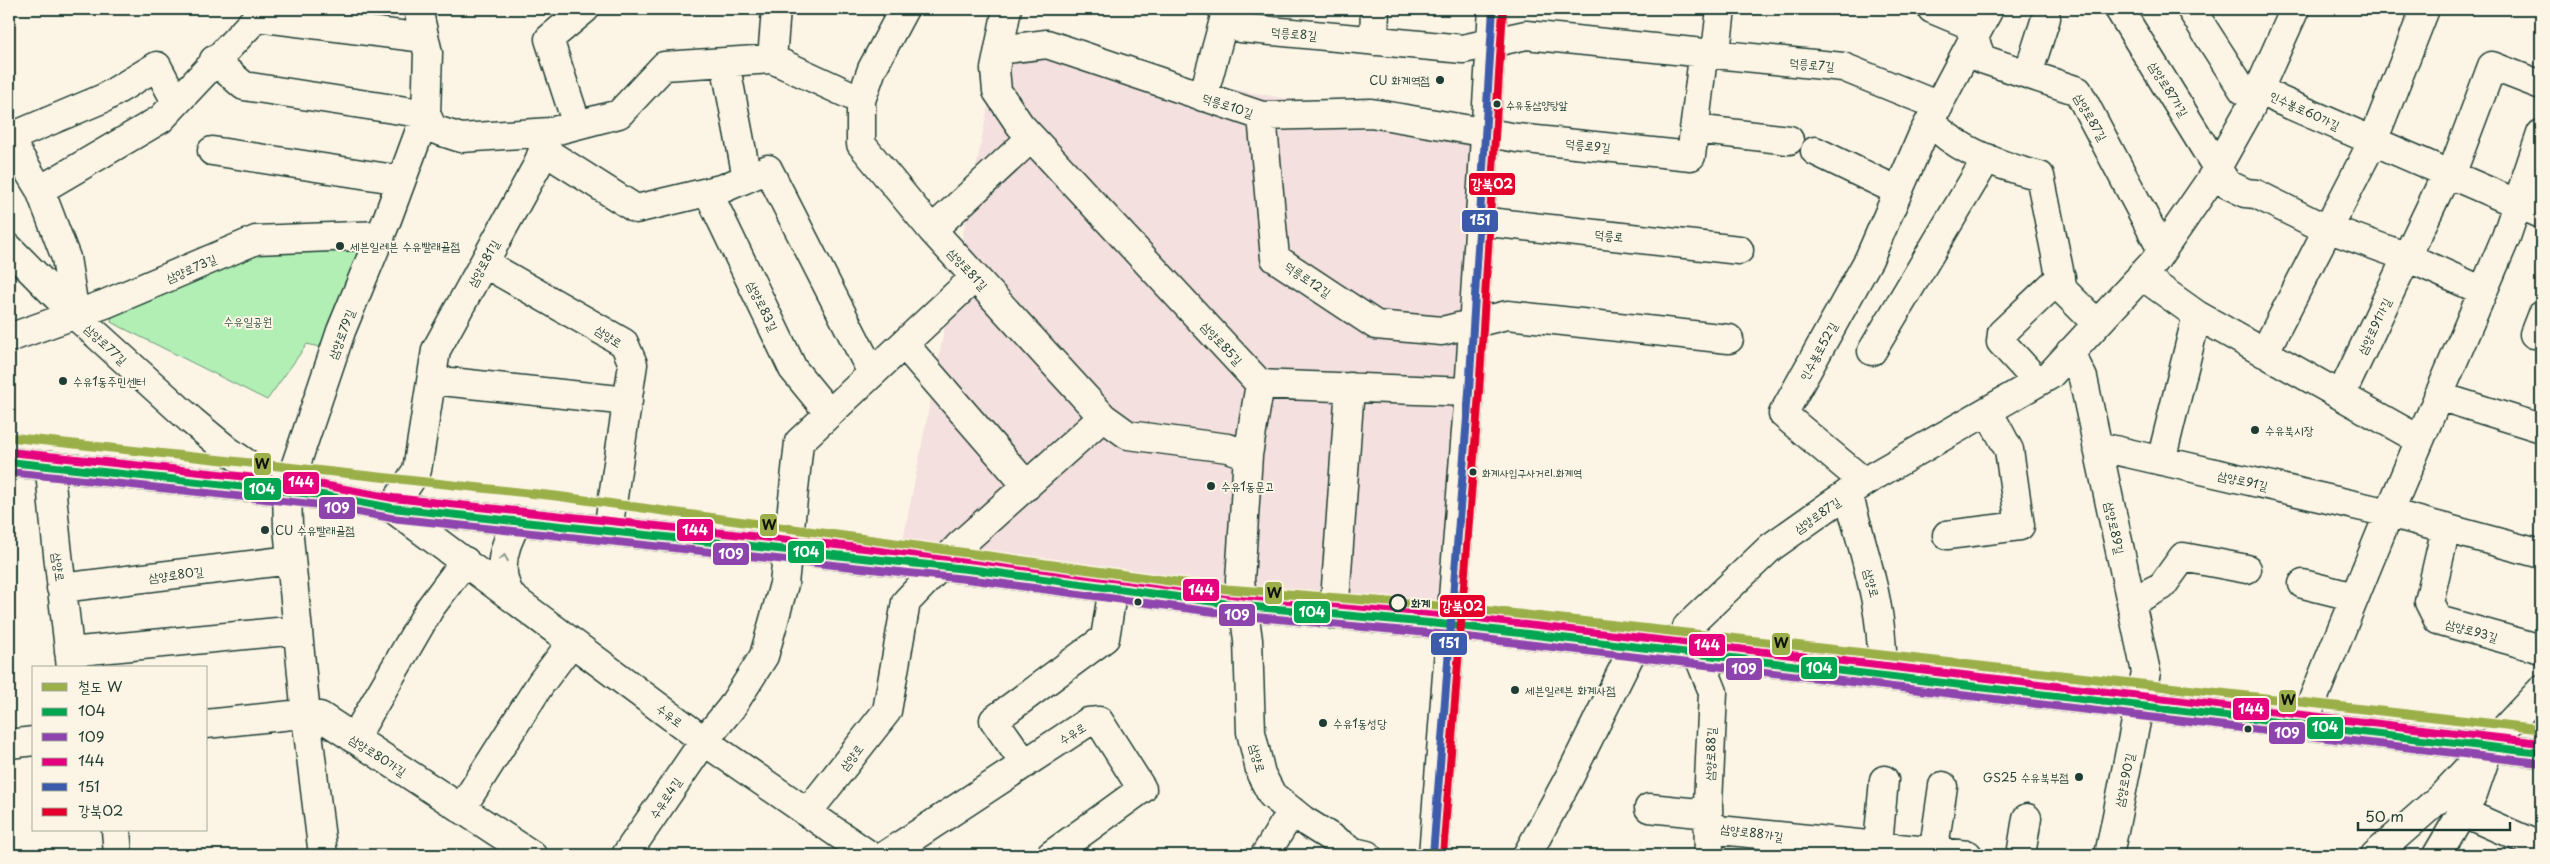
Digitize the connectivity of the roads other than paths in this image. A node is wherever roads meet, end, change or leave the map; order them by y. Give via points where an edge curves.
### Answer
1 (418, 9) edge
2 (585, 9) edge
3 (761, 9) edge
4 (776, 9) edge
5 (904, 9) edge
6 (1007, 9) edge
7 (1376, 9) edge
8 (1493, 9) edge
9 (1721, 9) edge
10 (1932, 9) edge
11 (1989, 9) edge
12 (2119, 9) edge
13 (2191, 9) edge
14 (2295, 9) edge
15 (2425, 9) edge
16 (1225, 10) edge
17 (2046, 18) dead end
18 (424, 38) junction
19 (1973, 40) junction
20 (1374, 41) junction
21 (1492, 43) junction
22 (1006, 49) dead end
23 (1709, 55) junction
24 (772, 59) junction
25 (214, 60) junction
26 (725, 62) junction
27 (2028, 74) junction
28 (2541, 85) edge
29 (2260, 89) junction
30 (1203, 97) junction
31 (861, 100) junction
32 (176, 102) junction
33 (426, 114) junction
34 (1934, 114) junction
35 (1262, 116) junction
36 (577, 125) junction
37 (1694, 129) junction
38 (1486, 132) junction
39 (2541, 134) edge
40 (1031, 138) junction
41 (9, 139) edge
42 (1789, 140) dead end
43 (2372, 140) junction
44 (547, 141) junction
45 (212, 151) dead end
46 (1815, 151) dead end
47 (1987, 158) junction
48 (2218, 169) junction
49 (757, 173) junction
50 (2451, 175) junction
51 (402, 180) junction
52 (40, 190) junction
53 (1898, 191) junction
54 (708, 192) junction
55 (2530, 209) edge
56 (1479, 221) junction
57 (2329, 229) junction
58 (932, 230) junction
59 (381, 235) junction
60 (9, 248) edge
61 (1739, 250) dead end
62 (2162, 250) junction
63 (2407, 258) junction
64 (484, 263) junction
65 (2141, 275) junction
66 (975, 277) junction
67 (2061, 277) junction
68 (2483, 291) junction
69 (75, 315) junction
70 (2197, 315) junction
71 (1473, 323) junction
72 (2097, 324) junction
73 (9, 338) edge
74 (1729, 339) dead end
75 (904, 344) junction
76 (1872, 351) dead end
77 (2070, 352) junction
78 (2264, 353) junction
79 (872, 373) junction
80 (432, 380) junction
81 (2038, 382) junction
82 (1260, 384) junction
83 (1350, 387) junction
84 (1469, 392) junction
85 (2341, 395) junction
86 (2438, 396) junction
87 (628, 402) junction
88 (1988, 411) junction
89 (829, 414) junction
90 (1103, 417) junction
91 (2540, 424) edge
92 (2420, 440) junction
93 (2097, 446) junction
94 (1248, 455) junction
95 (2161, 461) junction
96 (9, 462) edge
97 (50, 466) junction
98 (1027, 486) junction
99 (1856, 488) junction
100 (287, 491) junction
101 (392, 508) junction
102 (2389, 513) junction
103 (518, 520) junction
104 (2446, 528) junction
105 (608, 530) junction
106 (1947, 535) dead end
107 (786, 549) junction
108 (2540, 552) edge
109 (291, 560) junction
110 (465, 561) junction
111 (942, 566) junction
112 (2248, 569) dead end
113 (2303, 584) dead end
114 (61, 588) junction
115 (1112, 588) junction
116 (511, 596) junction
117 (2355, 597) junction
118 (2131, 602) junction
119 (1245, 606) junction
120 (1334, 615) junction
121 (1451, 625) junction
122 (298, 630) junction
123 (572, 642) junction
124 (1634, 647) junction
125 (2541, 649) edge
126 (1700, 654) junction
127 (70, 660) edge
128 (1882, 675) junction
129 (2541, 690) edge
130 (2140, 706) junction
131 (306, 716) junction
132 (208, 724) edge
133 (2304, 724) junction
134 (354, 739) junction
135 (32, 741) edge
136 (704, 741) junction
137 (9, 744) edge
138 (2490, 746) junction
139 (2541, 753) edge
140 (1025, 764) junction
141 (1884, 780) dead end
142 (1943, 786) dead end
143 (1649, 808) dead end
144 (461, 809) junction
145 (1292, 811) junction
146 (2462, 812) junction
147 (807, 813) junction
148 (2027, 818) dead end
149 (1708, 822) junction
150 (116, 832) edge
151 (2541, 847) edge
152 (1829, 848) edge
153 (1877, 851) edge
154 (1933, 854) edge
155 (118, 855) edge
156 (323, 855) edge
157 (532, 855) edge
158 (626, 855) edge
159 (869, 855) edge
160 (886, 855) edge
161 (1051, 855) edge
162 (1265, 855) edge
163 (1367, 855) edge
164 (1432, 855) edge
165 (1527, 855) edge
166 (1709, 855) edge
167 (1968, 855) edge
168 (2021, 855) edge
169 (2108, 855) edge
170 (2375, 855) edge
171 (2437, 855) edge

1 - 18 street, 삼양로79길
2 - 36 street via 549,39
3 - 4 street
4 - 24 street
5 - 31 street, 삼양로81길 via 872,68
6 - 40 street, 삼양로85길 via 995,69 997,91
7 - 20 street
8 - 21 street
9 - 23 street via 1717,43
10 - 19 street via 1968,24
11 - 19 street, 인수봉로52길
12 - 48 street, 삼양로87가길
13 - 29 street, 인수봉로60가길 via 2244,90
14 - 29 street, 삼양로87길
15 - 43 street
16 - 20 street, 덕릉로8길 via 1240,28
16 - 30 street
17 - 27 street
18 - 25 street via 257,17
18 - 33 street, 삼양로79길 via 428,53
19 - 27 street, 삼양로87길 via 1982,59
19 - 34 street, 인수봉로52길
20 - 21 street, 덕릉로8길 via 1463,49
21 - 23 street, 덕릉로7길 via 1526,35
21 - 38 street
22 - 30 street, 덕릉로10길 via 1047,44
23 - 34 street, 덕릉로7길 via 1843,67
23 - 37 street via 1702,65
24 - 26 street
24 - 31 street
25 - 32 street
25 - 33 street via 244,86
26 - 36 street via 664,66 620,114
26 - 49 street
27 - 62 street, 삼양로87길 via 2078,91
28 - 50 street via 2492,66
29 - 43 street, 인수봉로60가길
29 - 48 street, 삼양로87길
30 - 35 street, 덕릉로10길
31 - 58 street, 삼양로81길 via 861,144
32 - 41 street, 삼양로77길 via 157,66 104,98
32 - 52 street via 161,119
33 - 44 street via 433,129 461,138
33 - 51 street, 삼양로79길
34 - 47 street via 1940,132
34 - 53 street, 인수봉로52길
35 - 38 street, 덕릉로10길 via 1371,113
35 - 71 street, 덕릉로12길 via 1275,258 1376,325 1442,331
36 - 44 street
37 - 38 street, 덕릉로9길 via 1691,156
37 - 42 street
38 - 56 street
39 - 55 street
40 - 58 street
40 - 82 street, 삼양로85길
41 - 52 street, 삼양로77길
43 - 50 street, 인수봉로60가길
43 - 57 street
44 - 54 street via 636,209
44 - 64 street, 삼양로81길
45 - 51 street
46 - 53 street
47 - 67 street via 2002,166 2040,176
47 - 76 street
48 - 57 street via 2227,184 2256,194
48 - 62 street, 삼양로87길
49 - 54 street
49 - 79 street
50 - 55 street, 인수봉로60가길
50 - 63 street via 2442,183
51 - 59 street, 삼양로79길
52 - 69 street, 삼양로77길 via 66,258
53 - 99 street, 인수봉로52길 via 1869,259 1783,414
54 - 89 street, 삼양로83길 via 793,369
55 - 68 street
56 - 61 street, 덕릉로
56 - 71 street
57 - 63 street
57 - 78 street
58 - 66 street, 삼양로81길
59 - 69 street, 삼양로73길 via 256,240
59 - 100 street, 삼양로79길 via 341,331
60 - 69 street
62 - 65 street, 삼양로87길
63 - 68 street
63 - 85 street, 삼양로91가길
64 - 80 street, 삼양로81길 via 436,350
64 - 87 street, 삼양로 via 624,343 633,364
65 - 70 street
65 - 72 street, 삼양로87길
66 - 75 street
66 - 90 street, 삼양로81길
67 - 72 street via 2063,290
67 - 81 street via 2002,333 2001,342
68 - 86 street
69 - 73 street, 삼양로73길
69 - 100 street, 삼양로77길 via 220,444
70 - 78 street
70 - 95 street
71 - 74 street via 1507,315
71 - 84 street
72 - 77 street, 삼양로87길
75 - 79 street
75 - 98 street
77 - 81 street, 삼양로87길
77 - 93 street, 삼양로89길 via 2083,378
78 - 85 street
79 - 89 street
80 - 87 street
80 - 101 street, 삼양로81길 via 417,470
81 - 88 street, 삼양로87길
82 - 83 street
82 - 94 street
83 - 84 street
83 - 120 street
84 - 121 street
85 - 92 street
86 - 91 street
86 - 92 street
87 - 105 street, 삼양로
88 - 99 street, 삼양로87길
88 - 106 street via 2009,450 2020,526
89 - 107 street via 799,442
90 - 94 street, 삼양로81길 via 1128,435 1228,448
90 - 98 street, 삼양로
92 - 102 street
93 - 95 street, 삼양로91길
93 - 118 street, 삼양로89길
94 - 119 street via 1240,580
95 - 102 street, 삼양로91길
96 - 97 street
97 - 100 street
97 - 114 street, 삼양로
98 - 111 street, 삼양로 via 960,545
99 - 126 street, 삼양로87길 via 1771,548 1687,628
99 - 128 street, 삼양로 via 1880,615
100 - 101 street
100 - 109 street
101 - 103 street
101 - 110 street, 수유로
102 - 104 street
102 - 117 street
103 - 105 street
116 -> 103 street via 504,585 502,560
104 - 108 street
104 - 125 street, 삼양로93길 via 2429,602 2438,620
105 - 107 street
107 - 111 street
107 - 136 street via 784,584 764,656 731,708
109 - 114 street, 삼양로80길
109 - 122 street
110 - 116 street, 수유로
110 - 134 street via 430,608
111 - 115 street
111 - 147 street, 삼양로 via 906,602 887,711
112 - 118 street via 2183,557 2162,586
113 - 117 street
114 - 127 street, 삼양로
115 - 119 street
115 - 140 street via 1105,638 994,720
116 - 123 street, 수유로
117 - 133 street
118 - 130 street, 삼양로89길 via 2146,672
119 - 120 street
119 - 145 street, 삼양로 via 1253,741 1261,774 1272,795
120 - 121 street
121 - 124 street
121 - 164 street
122 - 127 street
122 - 131 street
123 - 136 street, 수유로
123 - 144 street via 541,683
124 - 126 street
124 - 165 street
126 - 128 street
126 - 149 street, 삼양로88길 via 1714,692
128 - 130 street
129 - 138 street
130 - 133 street
130 - 169 street, 삼양로90길
131 - 132 street, 삼양로80가길
131 - 134 street, 삼양로80가길 via 320,716
131 - 156 street
133 - 138 street
134 - 144 street, 삼양로80가길
135 - 137 street
136 - 147 street, 수유로
136 - 158 street, 수유로4길
138 - 139 street
138 - 146 street via 2473,794
138 - 170 street via 2443,795
140 - 160 street, 수유로
140 - 161 street, 수유로 via 1088,722 1099,721 1142,789
141 - 153 street
142 - 154 street
143 - 149 street, 삼양로88가길 via 1698,813
144 - 157 street, 삼양로80가길
145 - 162 street
145 - 163 street, 삼양로 via 1354,852
146 - 151 street
146 - 171 street
147 - 159 street, 수유로
148 - 168 street
149 - 152 street, 삼양로88가길 via 1719,830
149 - 166 street, 삼양로88길
150 - 155 street
152 - 153 street, 삼양로88가길
153 - 154 street, 삼양로88가길
154 - 167 street, 삼양로88가길

